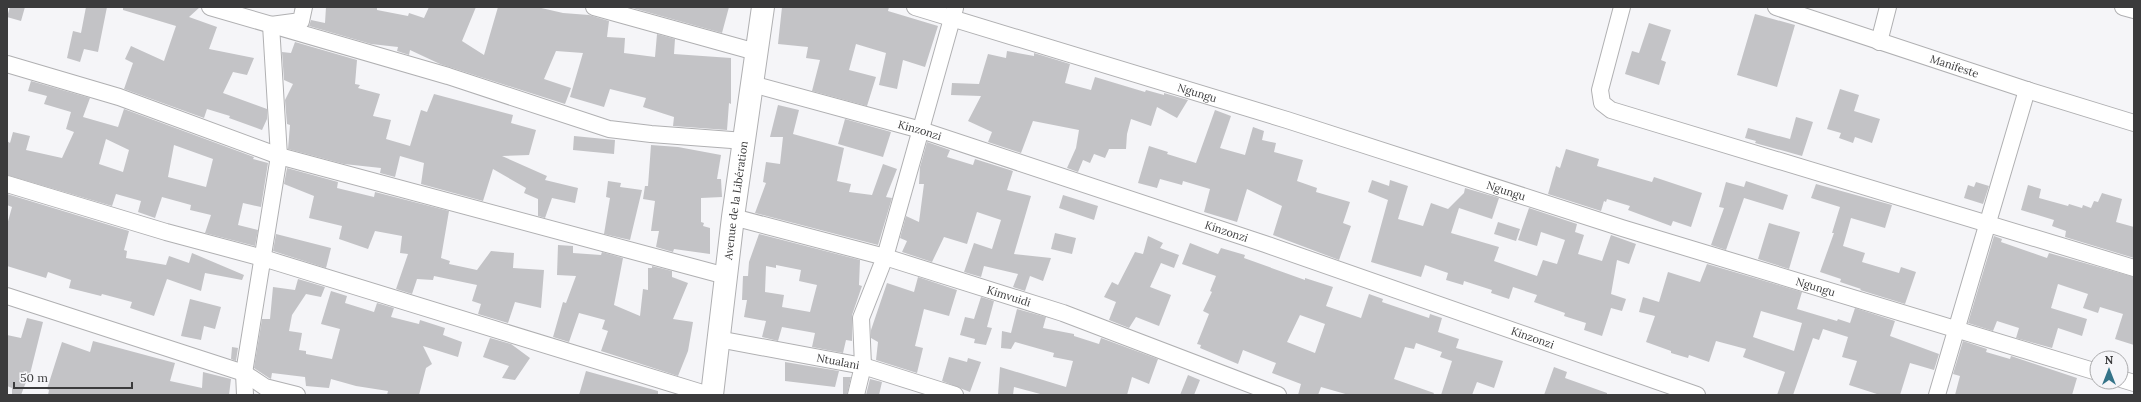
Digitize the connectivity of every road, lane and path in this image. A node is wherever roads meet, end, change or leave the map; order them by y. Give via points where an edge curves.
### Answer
1 (210, 7) edge
2 (304, 7) edge
3 (594, 7) edge
4 (763, 7) edge
5 (915, 7) edge
6 (1622, 7) edge
7 (1776, 7) edge
8 (1888, 7) edge
9 (2123, 7) edge
10 (2134, 10) edge
11 (954, 12) edge
12 (271, 25) junction
13 (1879, 42) junction
14 (756, 52) junction
15 (7, 64) edge
16 (752, 84) junction
17 (2027, 90) junction
18 (2134, 123) edge
19 (921, 130) junction
20 (745, 140) junction
21 (279, 156) junction
22 (7, 184) edge
23 (733, 217) junction
24 (1988, 224) junction
25 (885, 257) junction
26 (263, 258) junction
27 (2134, 268) edge
28 (726, 276) junction
29 (7, 296) edge
30 (1957, 330) junction
31 (718, 338) junction
32 (863, 366) junction
33 (2089, 370) edge
34 (244, 373) junction
35 (245, 395) edge
36 (296, 395) edge
37 (710, 395) edge
38 (856, 395) edge
39 (955, 395) edge
40 (1278, 395) edge
41 (1697, 395) edge
42 (1937, 395) edge

1 - 12 street
2 - 12 street via 301,22
3 - 14 street
4 - 14 highway, Avenue de la Libération
5 - 11 street, Ngungu
6 - 24 street via 1600,90 1602,103 1611,110
7 - 13 street, Manifeste
8 - 13 street
9 - 10 street
11 - 19 street
11 - 30 street, Ngungu via 1629,230
12 - 20 street via 448,76 609,129
12 - 21 street
13 - 17 street, Manifeste
14 - 16 highway, Avenue de la Libération
15 - 21 street via 119,97
16 - 19 street, Kinzonzi
16 - 20 highway, Avenue de la Libération
17 - 18 street, Manifeste
17 - 24 street
19 - 25 street
19 - 41 street, Kinzonzi via 1265,244
20 - 23 highway, Avenue de la Libération
21 - 26 street
21 - 28 street
22 - 26 street
23 - 25 street, Kimvuidi
23 - 28 highway, Avenue de la Libération
24 - 27 street
24 - 30 street
25 - 32 street via 861,318
25 - 40 street, Kimvuidi via 1063,313
26 - 34 street
26 - 37 street
28 - 31 highway, Avenue de la Libération
29 - 34 street
30 - 33 street, Ngungu
30 - 42 street
31 - 32 street, Ntualani
31 - 37 highway, Avenue de la Libération
32 - 38 street
32 - 39 street, Ntualani
34 - 35 street
34 - 36 street via 265,387

